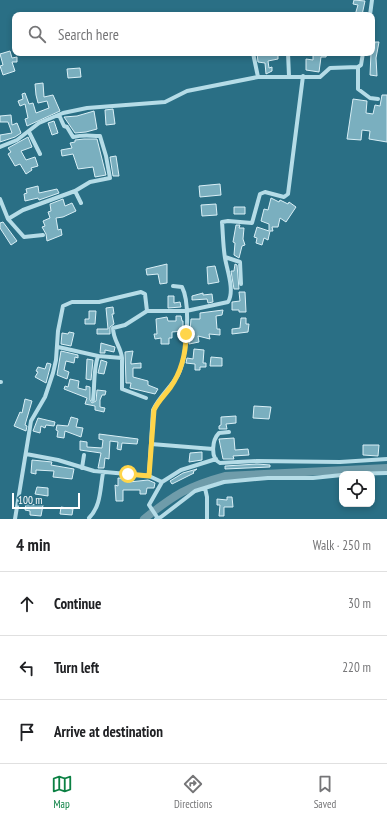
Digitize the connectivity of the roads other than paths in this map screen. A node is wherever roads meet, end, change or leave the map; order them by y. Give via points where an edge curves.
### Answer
1 (372, 0) edge
2 (370, 12) edge
3 (254, 56) edge
4 (288, 56) edge
5 (362, 56) edge
6 (358, 67) junction
7 (289, 76) junction
8 (303, 76) junction
9 (258, 77) junction
10 (378, 99) dead end
11 (59, 115) junction
12 (29, 132) junction
13 (0, 147) edge
14 (40, 154) dead end
15 (75, 191) junction
16 (0, 199) edge
17 (81, 202) dead end
18 (8, 219) junction
19 (43, 235) dead end
20 (225, 257) junction
21 (241, 284) dead end
22 (173, 286) dead end
23 (147, 311) junction
24 (186, 311) junction
25 (58, 347) junction
26 (98, 356) junction
27 (122, 358) junction
28 (146, 398) dead end
29 (93, 400) dead end
30 (229, 432) dead end
31 (151, 444) junction
32 (213, 449) junction
33 (26, 454) junction
34 (84, 455) dead end
35 (216, 459) junction
36 (387, 459) edge
37 (82, 468) junction
38 (103, 473) junction
39 (375, 473) edge
40 (387, 473) edge
41 (339, 475) edge
42 (149, 476) junction
43 (162, 482) junction
44 (205, 488) junction
45 (156, 517) edge
46 (89, 518) edge
47 (15, 519) edge
48 (206, 519) edge

1 - 2 street
3 - 9 street
4 - 7 street
5 - 6 street via 361,65
6 - 8 street via 330,68 320,77
6 - 10 street via 358,89 370,98
7 - 8 street
7 - 9 street
8 - 20 street via 288,194 284,197 265,192 260,194 252,223 222,222
9 - 11 street via 187,91 165,102 96,106
11 - 12 street via 40,123
11 - 15 street via 73,137 87,134 92,137 100,136 106,156 110,178 90,182
12 - 13 street
12 - 14 street
15 - 17 street
15 - 18 street via 29,208
16 - 18 street
18 - 19 street via 24,237
20 - 21 street via 240,262
20 - 24 street via 229,300
22 - 24 street via 182,286
23 - 24 street
23 - 25 street via 143,292 99,302 72,302 63,306
23 - 27 street via 125,325 114,327 114,339 120,348
24 - 31 street via 186,350 170,388 154,410
25 - 26 street
25 - 33 street via 45,397 31,421
26 - 27 street
26 - 29 street via 94,369
27 - 28 street via 122,389
30 - 32 street via 216,436
31 - 32 street
31 - 42 street
32 - 35 street
33 - 37 street
33 - 47 street
34 - 37 street
35 - 36 street via 220,463 257,460 340,462
35 - 43 street via 181,470
37 - 38 street
38 - 42 street
38 - 46 street via 96,511
39 - 40 street
41 - 44 street via 243,479
42 - 43 street
43 - 45 street via 149,505
44 - 45 street via 195,491 161,517
44 - 48 street

